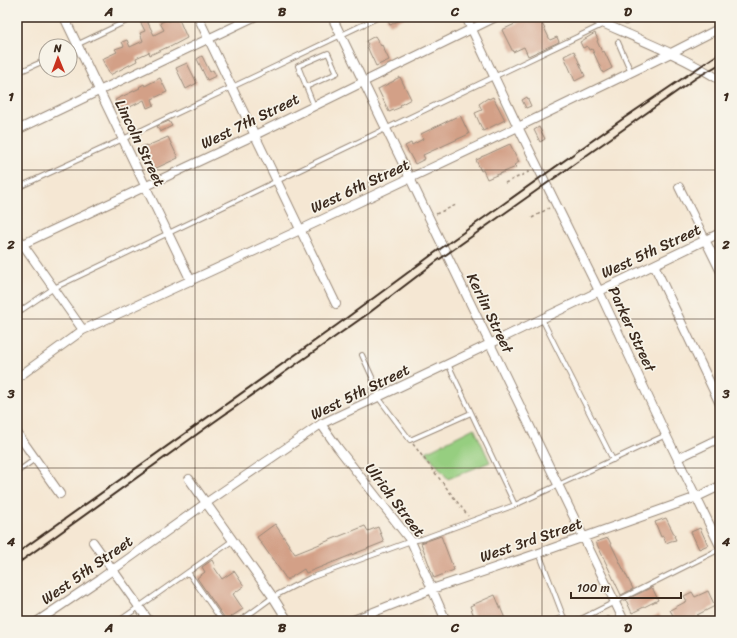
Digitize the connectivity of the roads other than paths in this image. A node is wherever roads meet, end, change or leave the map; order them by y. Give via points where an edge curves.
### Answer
1 (64, 17) edge
2 (135, 17) edge
3 (198, 17) edge
4 (254, 17) edge
5 (332, 17) edge
6 (379, 17) edge
7 (466, 17) edge
8 (496, 17) edge
9 (593, 18) edge
10 (604, 24) junction
11 (720, 28) edge
12 (472, 29) junction
13 (341, 35) junction
14 (71, 38) edge
15 (208, 39) junction
16 (618, 42) dead end
17 (78, 45) edge
18 (671, 53) junction
19 (78, 54) edge
20 (38, 64) edge
21 (631, 72) junction
22 (17, 73) edge
23 (494, 77) junction
24 (720, 80) edge
25 (363, 81) junction
26 (306, 87) junction
27 (232, 88) junction
28 (100, 91) junction
29 (314, 106) junction
30 (518, 126) junction
31 (386, 129) junction
32 (17, 130) edge
33 (255, 135) junction
34 (123, 139) junction
35 (410, 178) junction
36 (277, 181) junction
37 (146, 187) junction
38 (679, 187) dead end
39 (17, 188) edge
40 (300, 230) junction
41 (720, 233) edge
42 (168, 234) junction
43 (17, 236) edge
44 (705, 240) junction
45 (20, 247) edge
46 (654, 265) junction
47 (720, 270) edge
48 (191, 281) junction
49 (54, 288) junction
50 (599, 291) junction
51 (336, 304) dead end
52 (17, 314) edge
53 (542, 319) junction
54 (83, 330) junction
55 (490, 344) junction
56 (362, 356) dead end
57 (448, 364) junction
58 (17, 378) edge
59 (378, 397) junction
60 (720, 404) edge
61 (471, 413) junction
62 (321, 424) junction
63 (17, 433) edge
64 (666, 434) junction
65 (720, 438) edge
66 (678, 458) junction
67 (36, 459) junction
68 (613, 460) junction
69 (17, 472) edge
70 (189, 479) dead end
71 (558, 485) junction
72 (720, 486) edge
73 (60, 494) dead end
74 (697, 497) junction
75 (206, 503) junction
76 (515, 506) junction
77 (583, 537) junction
78 (411, 540) junction
79 (232, 541) junction
80 (93, 542) dead end
81 (720, 548) edge
82 (539, 553) junction
83 (113, 571) junction
84 (188, 572) junction
85 (432, 589) junction
86 (273, 598) junction
87 (616, 602) junction
88 (140, 607) junction
89 (565, 619) edge
90 (608, 619) dead end
91 (38, 621) edge
92 (119, 621) edge
93 (149, 621) edge
94 (222, 621) edge
95 (240, 621) edge
96 (288, 621) edge
97 (350, 621) edge
98 (446, 621) edge
99 (553, 621) edge
100 (577, 621) edge
101 (603, 621) edge
102 (624, 621) edge

1 - 14 street, Lincoln Street
2 - 17 lane
3 - 15 street
4 - 15 street
5 - 13 street, Kerlin Street
6 - 13 lane
7 - 12 street, Parker Street
8 - 12 street, West 7th Street
9 - 10 street
10 - 18 street
10 - 23 lane
11 - 18 street, West 6th Street
12 - 23 street, Parker Street
12 - 25 street, West 7th Street
13 - 25 street, Kerlin Street
13 - 27 lane
15 - 27 street
15 - 28 street
16 - 21 lane
18 - 21 street, West 6th Street
18 - 24 street
19 - 28 street, Lincoln Street
20 - 22 lane
21 - 30 street, West 6th Street
23 - 30 street, Parker Street
23 - 31 lane
25 - 29 street, West 7th Street
25 - 31 street, Kerlin Street
26 - 26 lane via 298,66 328,53 336,73
26 - 29 lane
27 - 33 street
27 - 34 lane
28 - 32 street
28 - 34 street, Lincoln Street
29 - 33 street, West 7th Street
30 - 35 street, West 6th Street
30 - 50 street, Parker Street
31 - 35 street, Kerlin Street
31 - 36 lane
33 - 36 street
33 - 37 street, West 7th Street
34 - 37 street, Lincoln Street
34 - 39 lane
35 - 40 street, West 6th Street
35 - 55 street, Kerlin Street
36 - 40 street
36 - 42 lane
37 - 42 street, Lincoln Street
37 - 45 street, West 7th Street
38 - 44 street
40 - 48 street, West 6th Street
40 - 51 street
41 - 44 street, West 5th Street
42 - 48 street, Lincoln Street
42 - 49 lane
43 - 45 street
44 - 46 street, West 5th Street
44 - 47 street
45 - 49 street
46 - 50 street, West 5th Street
46 - 60 street
48 - 54 street, West 6th Street
49 - 52 lane
49 - 54 street
50 - 53 street, West 5th Street
50 - 64 street, Parker Street
53 - 55 street, West 5th Street
53 - 68 lane
54 - 58 street, West 6th Street
55 - 57 street, West 5th Street
55 - 71 street, Kerlin Street
56 - 59 lane via 377,388
57 - 59 street, West 5th Street
57 - 61 lane
59 - 61 lane via 410,440
59 - 62 street, West 5th Street
61 - 76 lane
62 - 75 street, West 5th Street
62 - 78 street, Ulrich Street
63 - 67 street
64 - 66 street, Parker Street
64 - 68 lane
65 - 66 street
66 - 74 street, Parker Street
67 - 69 lane
67 - 73 street
68 - 71 lane
70 - 75 street
71 - 76 lane
71 - 77 street, Kerlin Street
72 - 74 street, West 3rd Street
74 - 77 street, West 3rd Street
74 - 81 street, Parker Street
75 - 79 street
75 - 83 street, West 5th Street
76 - 78 lane via 422,539
77 - 82 street, West 3rd Street
77 - 87 street, Kerlin Street
78 - 85 street, Ulrich Street
78 - 86 lane via 310,578
79 - 84 lane
79 - 86 street
80 - 83 street
81 - 87 lane
82 - 85 street, West 3rd Street
82 - 89 lane
83 - 88 street
83 - 91 street, West 5th Street
84 - 88 lane
84 - 94 lane
85 - 97 street, West 3rd Street
85 - 98 street, Ulrich Street
86 - 95 lane
86 - 96 street
87 - 100 lane
87 - 102 street, Kerlin Street
88 - 92 lane
88 - 93 street
89 - 99 lane
90 - 101 lane

